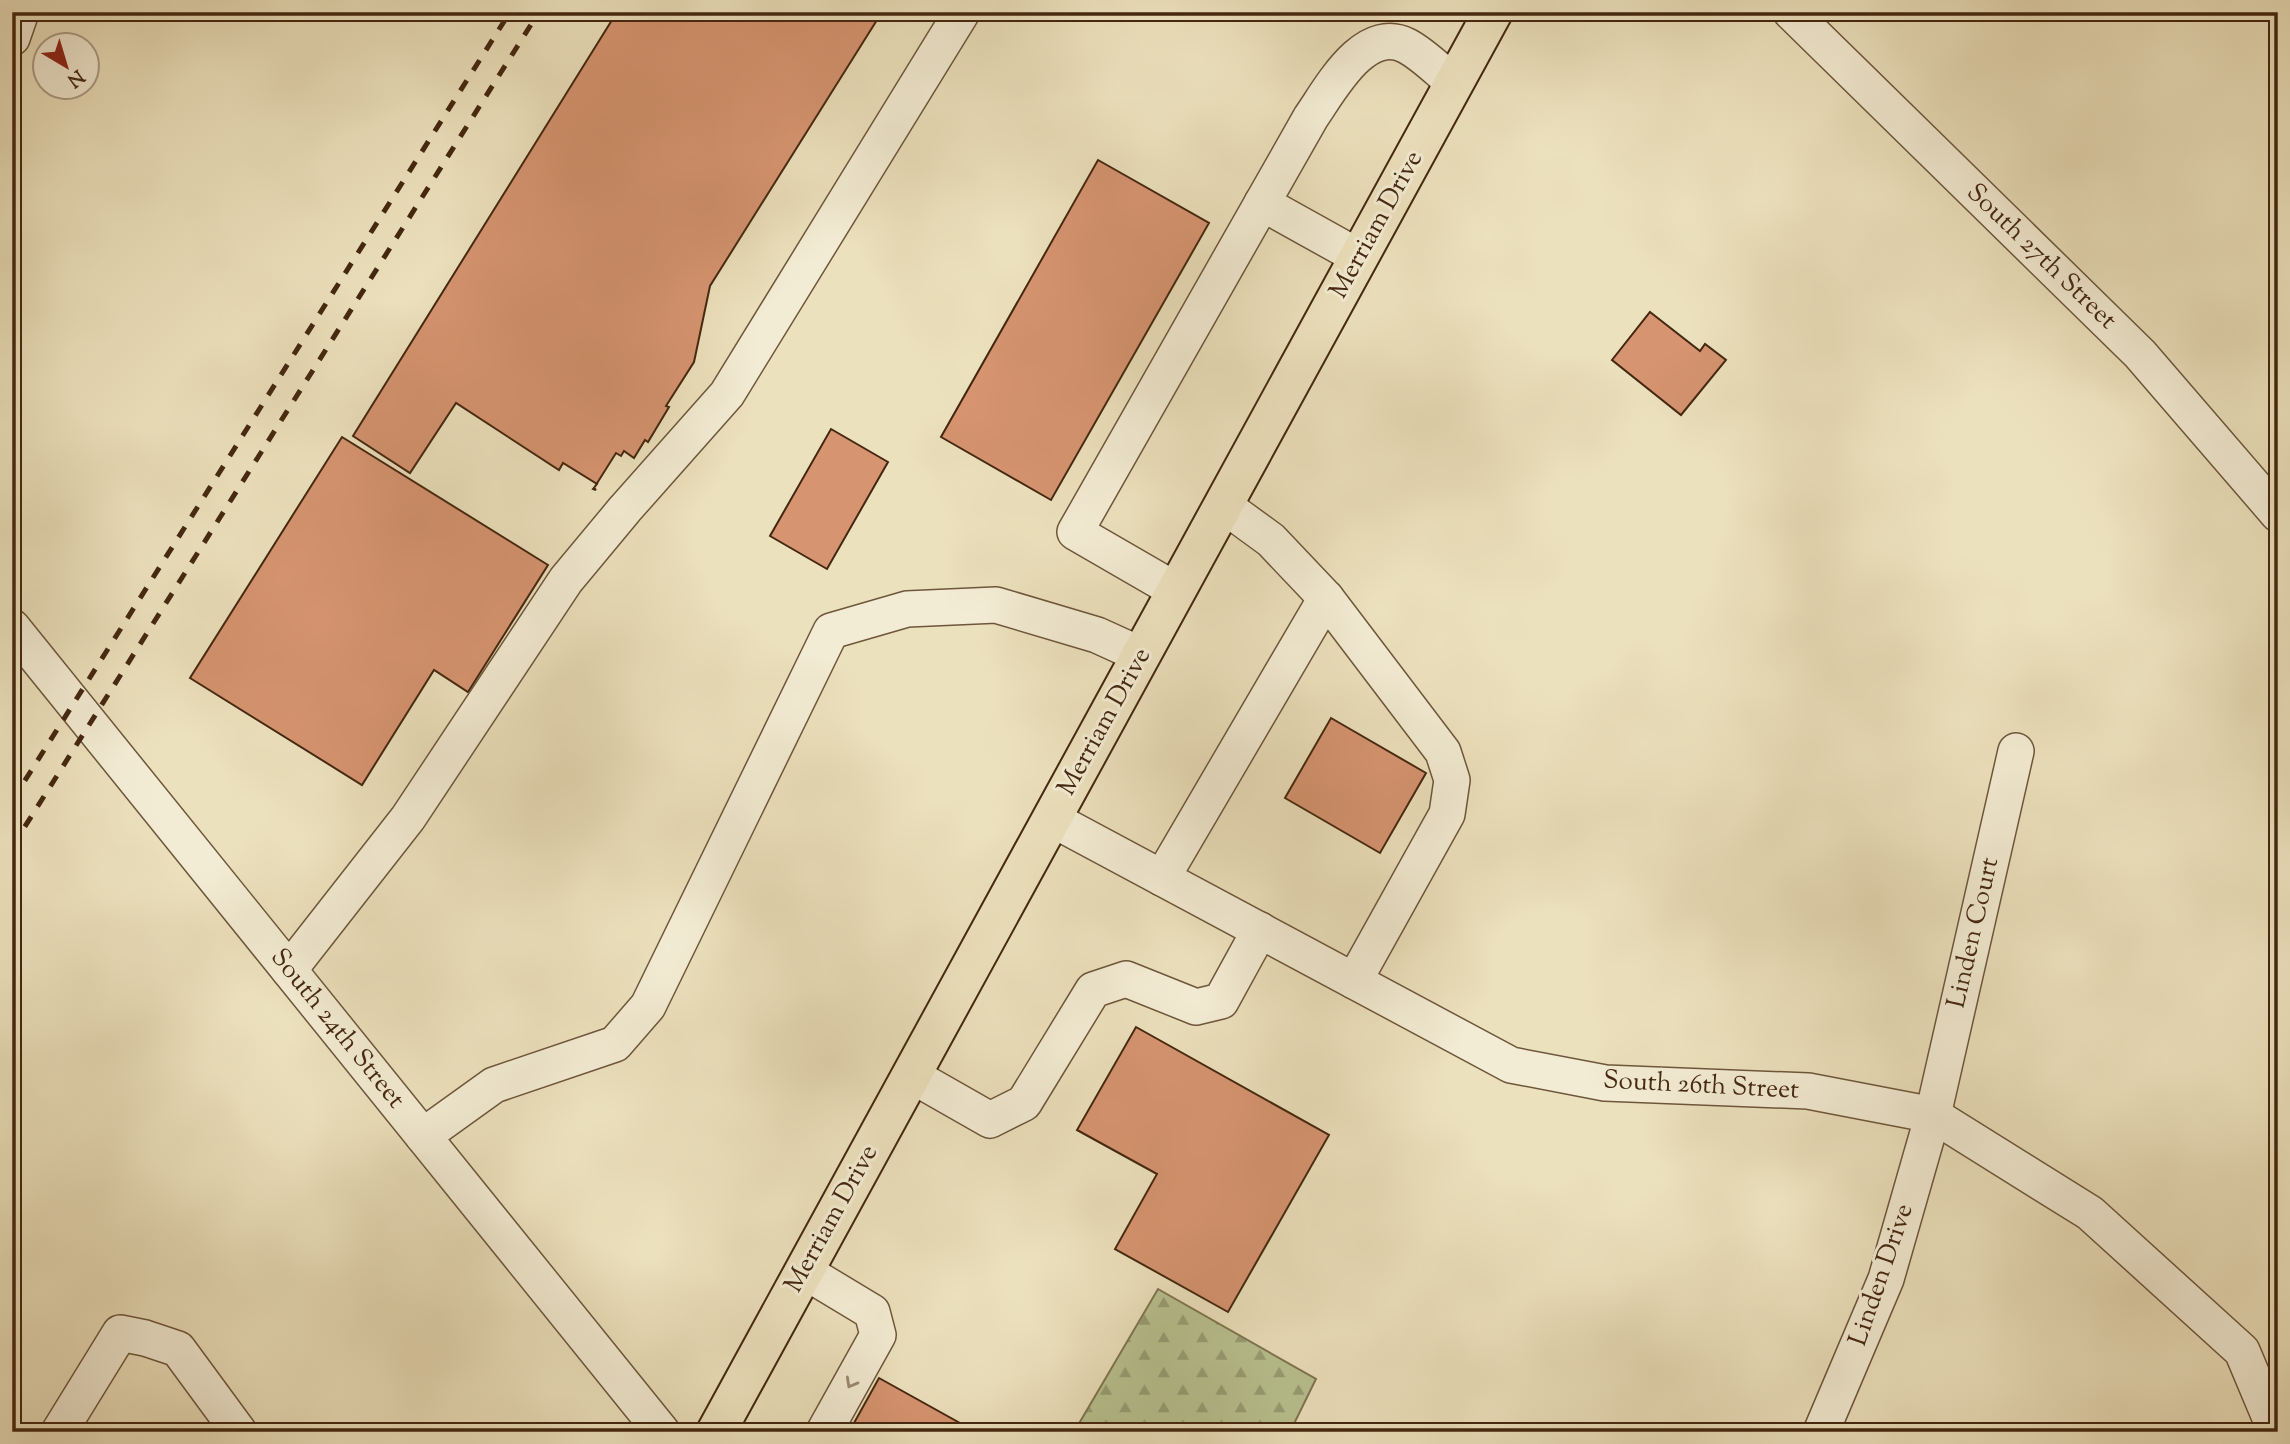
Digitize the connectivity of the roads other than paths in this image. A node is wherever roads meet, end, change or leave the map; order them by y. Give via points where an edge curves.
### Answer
1 (21, 12) edge
2 (962, 12) edge
3 (1493, 12) edge
4 (1791, 12) edge
5 (12, 38) edge
6 (1454, 83) junction
7 (1262, 204) junction
8 (1359, 257) junction
9 (1223, 505) junction
10 (2278, 514) edge
11 (1177, 591) junction
12 (1326, 598) junction
13 (12, 627) edge
14 (1142, 655) junction
15 (2016, 751) dead end
16 (1052, 819) junction
17 (1162, 878) junction
18 (1260, 930) junction
19 (289, 970) junction
20 (1354, 981) junction
21 (911, 1075) junction
22 (1933, 1115) junction
23 (423, 1136) junction
24 (804, 1270) junction
25 (59, 1432) edge
26 (239, 1432) edge
27 (662, 1432) edge
28 (716, 1432) edge
29 (824, 1432) edge
30 (1821, 1432) edge
31 (2276, 1432) edge

1 - 5 street
2 - 19 street via 727,394 566,580 408,818
3 - 6 main road, Merriam Drive
4 - 10 street, South 27th Street via 2140,354
6 - 7 street via 1406,45 1390,42 1368,47 1351,60 1311,117
6 - 8 main road, Merriam Drive
7 - 8 street
7 - 11 street via 1075,531
8 - 9 main road, Merriam Drive
9 - 11 main road, Merriam Drive
9 - 12 street via 1271,540
11 - 14 main road, Merriam Drive
12 - 17 street
12 - 20 street via 1443,752 1452,780 1447,814
13 - 19 street, South 24th Street
14 - 16 main road, Merriam Drive
14 - 23 street via 1097,635 996,606 907,609 831,631 648,1006 615,1044 494,1085
15 - 22 street, Linden Court
16 - 17 street, South 26th Street
16 - 21 main road, Merriam Drive
17 - 18 street, South 26th Street
18 - 20 street, South 26th Street
18 - 21 street via 1221,1001 1196,1007 1126,979 1093,990 1024,1103 990,1120
19 - 23 street, South 24th Street
20 - 22 street, South 26th Street via 1511,1065 1605,1083 1808,1091
21 - 24 main road, Merriam Drive
22 - 30 street, Linden Drive via 1886,1279
22 - 31 street, South 26th Street via 2090,1213 2242,1351
23 - 27 street, South 24th Street
24 - 28 main road, Merriam Drive
24 -> 29 street via 872,1311 878,1335
25 - 26 street via 120,1333 178,1349

